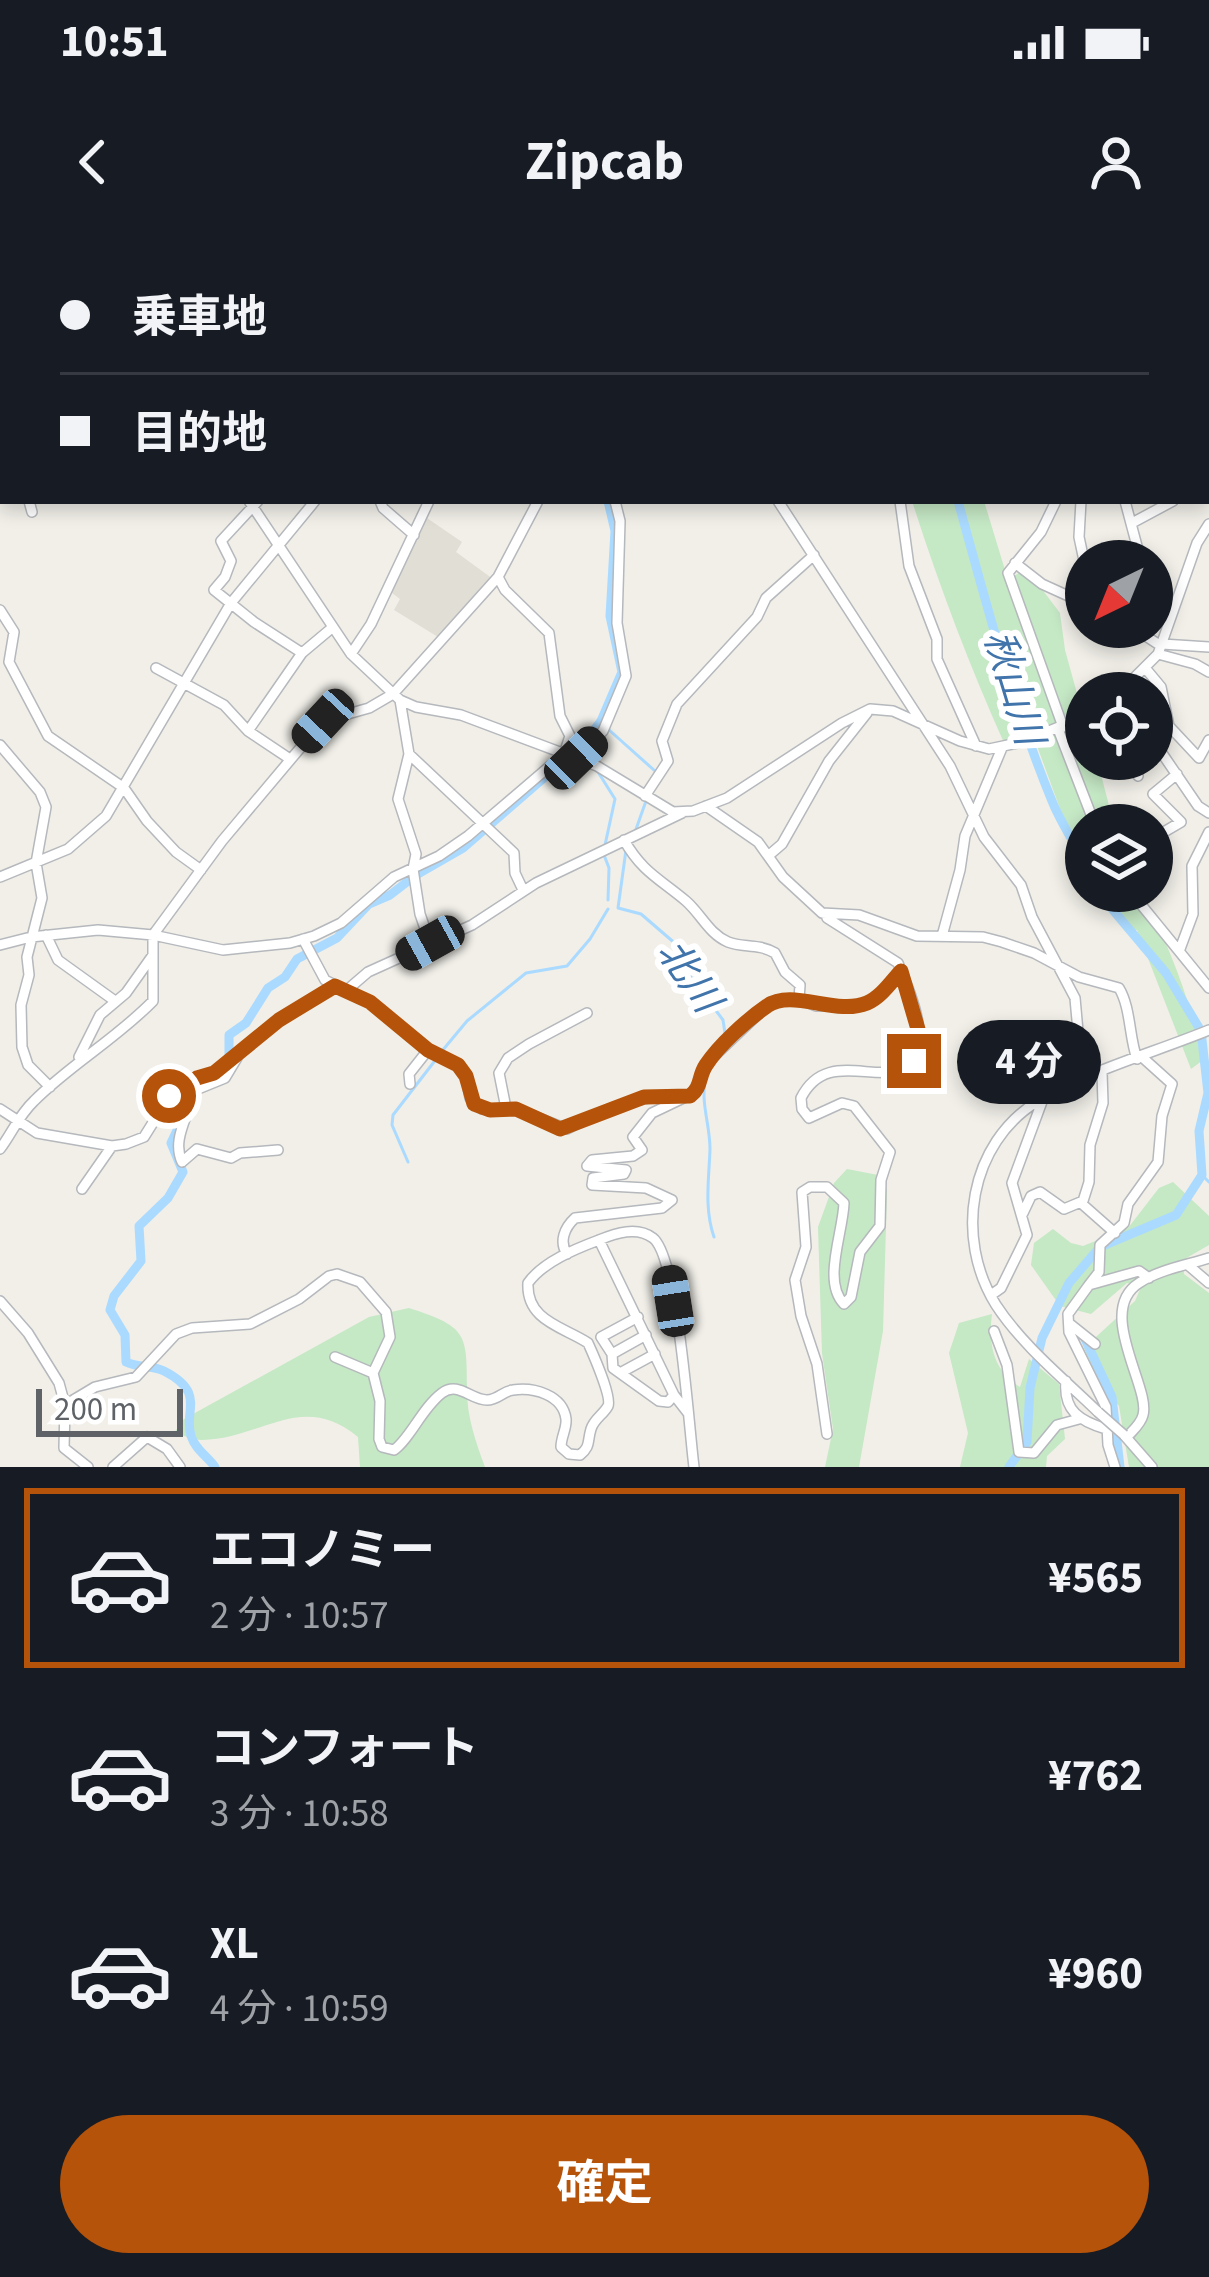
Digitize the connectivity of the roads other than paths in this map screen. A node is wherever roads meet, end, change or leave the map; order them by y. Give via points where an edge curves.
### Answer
1 (253, 504) edge
2 (255, 504) edge
3 (312, 504) edge
4 (381, 504) edge
5 (428, 504) edge
6 (536, 504) edge
7 (616, 504) edge
8 (780, 504) edge
9 (900, 504) edge
10 (1055, 504) edge
11 (1082, 504) edge
12 (1126, 504) edge
13 (1167, 504) edge
14 (1132, 523) junction
15 (1209, 524) edge
16 (413, 535) junction
17 (1079, 540) edge
18 (1136, 540) edge
19 (280, 542) junction
20 (814, 555) junction
21 (1015, 563) junction
22 (499, 577) junction
23 (1065, 594) edge
24 (231, 602) junction
25 (0, 610) edge
26 (1173, 613) edge
27 (333, 627) junction
28 (1209, 646) edge
29 (1161, 648) joint
30 (1173, 648) edge
31 (302, 653) junction
32 (351, 654) junction
33 (156, 668) dead end
34 (1146, 669) junction
35 (1208, 670) edge
36 (1143, 672) edge
37 (1148, 672) edge
38 (184, 683) junction
39 (897, 688) junction
40 (396, 697) junction
41 (873, 709) junction
42 (921, 722) junction
43 (1065, 726) edge
44 (1062, 727) junction
45 (1065, 728) edge
46 (1173, 730) edge
47 (248, 731) junction
48 (1209, 740) edge
49 (0, 745) edge
50 (976, 746) junction
51 (1003, 748) junction
52 (409, 754) junction
53 (570, 756) junction
54 (290, 759) junction
55 (1173, 768) edge
56 (1178, 774) junction
57 (124, 788) junction
58 (645, 796) junction
59 (1088, 804) edge
60 (1163, 804) edge
61 (705, 806) junction
62 (682, 813) junction
63 (1209, 813) edge
64 (974, 816) junction
65 (485, 827) junction
66 (1209, 832) edge
67 (624, 840) junction
68 (768, 856) junction
69 (36, 863) junction
70 (201, 870) junction
71 (413, 873) junction
72 (0, 877) edge
73 (523, 890) junction
74 (1148, 912) edge
75 (827, 918) dead end
76 (342, 922) junction
77 (354, 925) dead end
78 (46, 935) junction
79 (153, 935) junction
80 (942, 936) junction
81 (32, 937) junction
82 (430, 943) junction
83 (0, 945) edge
84 (307, 948) junction
85 (1180, 950) junction
86 (153, 955) junction
87 (1056, 963) junction
88 (901, 971) junction
89 (341, 988) junction
90 (1209, 988) edge
91 (799, 999) junction
92 (116, 1001) junction
93 (587, 1013) dead end
94 (1209, 1030) edge
95 (428, 1050) junction
96 (1140, 1058) junction
97 (77, 1062) junction
98 (1102, 1073) junction
99 (214, 1078) junction
100 (410, 1084) dead end
101 (50, 1087) junction
102 (690, 1096) junction
103 (1043, 1099) junction
104 (506, 1108) junction
105 (0, 1109) edge
106 (18, 1122) junction
107 (112, 1146) junction
108 (0, 1149) edge
109 (278, 1150) dead end
110 (82, 1189) dead end
111 (1081, 1203) junction
112 (1023, 1213) junction
113 (1115, 1233) junction
114 (599, 1240) junction
115 (567, 1254) junction
116 (1209, 1258) edge
117 (1187, 1265) junction
118 (1149, 1278) junction
119 (1209, 1283) edge
120 (1089, 1286) junction
121 (992, 1295) junction
122 (0, 1301) edge
123 (638, 1317) junction
124 (1070, 1327) junction
125 (994, 1331) dead end
126 (646, 1335) junction
127 (1095, 1344) dead end
128 (611, 1354) junction
129 (655, 1354) junction
130 (335, 1358) dead end
131 (373, 1372) junction
132 (620, 1373) junction
133 (1066, 1381) junction
134 (674, 1395) junction
135 (65, 1405) junction
136 (688, 1413) junction
137 (1079, 1419) junction
138 (1106, 1429) junction
139 (826, 1434) dead end
140 (1126, 1436) junction
141 (88, 1467) edge
142 (113, 1467) edge
143 (181, 1467) edge
144 (694, 1467) edge
145 (1115, 1467) edge
146 (1151, 1467) edge

1 - 24 street via 220,541 231,561 214,590
2 - 19 street
3 - 19 street
4 - 16 street
5 - 16 street
6 - 22 street
7 - 53 street via 626,676 602,731
8 - 20 street
9 - 50 street via 937,659
10 - 21 street
11 - 17 street
12 - 14 street
13 - 14 street
14 - 18 street
15 - 26 street
16 - 32 street
19 - 24 street
19 - 27 street
20 - 39 street
20 - 58 street via 676,704 662,741 668,761
21 - 23 street
21 - 44 street via 1008,573
22 - 40 street
22 - 53 street via 549,634
24 - 31 street
24 - 38 street
25 - 57 street via 14,632 8,662 47,736
27 - 31 street
27 - 32 street
28 - 30 street
29 - 34 street
29 - 35 street
31 - 47 street
32 - 40 street
33 - 38 street
34 - 36 street
34 - 37 street
38 - 47 street via 224,705
38 - 57 street
39 - 41 street
39 - 42 street
40 - 52 street
40 - 53 street
40 - 54 street via 323,721
41 - 42 street
41 - 61 street
41 - 68 street
42 - 50 street
42 - 64 street
43 - 44 street
44 - 45 street
44 - 51 street
44 - 59 street
46 - 48 street via 1199,758
47 - 54 street
49 - 69 street via 44,800
50 - 51 street
51 - 64 street
52 - 65 street
52 - 71 street via 398,799 416,854
53 - 58 street
53 - 65 street
54 - 70 street
55 - 56 street
56 - 60 street via 1153,794
56 - 63 street
57 - 69 street via 87,835
57 - 70 street
58 - 62 street
61 - 62 street
61 - 68 street
62 - 67 street
64 - 80 street
64 - 87 street via 1021,885
65 - 71 street
65 - 73 street via 514,853
66 - 85 street via 1192,866 1193,914
67 - 73 street
67 - 91 street via 650,878 727,941 775,953 800,985
68 - 80 street via 822,913
69 - 72 street
69 - 81 street via 42,898
70 - 79 street
71 - 76 street via 380,886
71 - 82 street
73 - 82 street
74 - 85 street
75 - 88 street
76 - 77 street
76 - 84 street
78 - 79 street
78 - 81 street
78 - 92 street via 58,960
79 - 84 street via 224,950
79 - 86 street
80 - 87 street via 1002,942
81 - 83 street
81 - 101 street via 22,1047
82 - 89 street
84 - 89 street via 317,971
85 - 90 street
86 - 92 street
86 - 97 street via 153,1001
87 - 96 street via 1119,988
87 - 98 street via 1078,1009 1082,1065
88 - 91 street via 864,1004
88 - 139 street via 920,1036 914,1061 893,1073 826,1073 800,1102 809,1118 854,1106 890,1152 880,1180 880,1226 860,1252 844,1304 834,1273 844,1203 827,1187 802,1192 806,1247 795,1280
89 - 95 street
89 - 99 street via 279,1020
91 - 102 street via 771,1002 707,1063
92 - 97 street
93 - 104 street via 508,1058 499,1073
94 - 96 street
95 - 100 street via 409,1073
95 - 104 street via 458,1065 474,1104
96 - 98 street
96 - 113 street via 1172,1089 1160,1156
97 - 101 street
98 - 103 street
98 - 111 street
99 - 107 street via 169,1096 144,1137
99 - 109 street via 194,1091 177,1142 182,1162 197,1149 231,1159
101 - 106 street
102 - 104 street via 627,1102 567,1129
102 - 115 street via 643,1121 633,1137 639,1154 587,1166 626,1170 593,1178 592,1185 646,1188 671,1203 575,1218 562,1241
103 - 112 street via 1013,1177
103 - 121 street via 1012,1121 988,1154 974,1199 974,1238
105 - 106 street
106 - 107 street
106 - 108 street
107 - 110 street
111 - 112 street via 1064,1208 1040,1192
111 - 113 street
112 - 121 street via 1026,1239
113 - 120 street
114 - 115 street
114 - 123 street
114 - 136 street via 632,1231 661,1247
115 - 131 street via 535,1274 527,1289 544,1320 588,1343 609,1390 583,1454 562,1450 566,1419 553,1397 520,1390 485,1400 460,1389 443,1392 401,1446 386,1449 379,1444
116 - 117 street
117 - 118 street
117 - 119 street
118 - 120 street via 1139,1271
118 - 140 street via 1124,1306 1126,1349 1144,1406
120 - 124 street via 1068,1314
121 - 133 street
122 - 135 street via 54,1373
123 - 126 street
123 - 128 street via 602,1336
124 - 127 street
124 - 138 street via 1106,1407
125 - 137 street via 1022,1454 1034,1454 1057,1425
126 - 128 street
126 - 129 street
128 - 132 street
129 - 132 street
129 - 134 street
130 - 131 street
131 - 135 street via 390,1337 386,1312 360,1282 338,1274 250,1324 176,1334 123,1383 95,1387
132 - 134 street via 659,1401
133 - 137 street via 1066,1400
133 - 140 street, bridge
134 - 136 street
135 - 141 street via 64,1448
136 - 144 street
137 - 138 street
138 - 145 street
140 - 146 street
142 - 143 street via 147,1438

